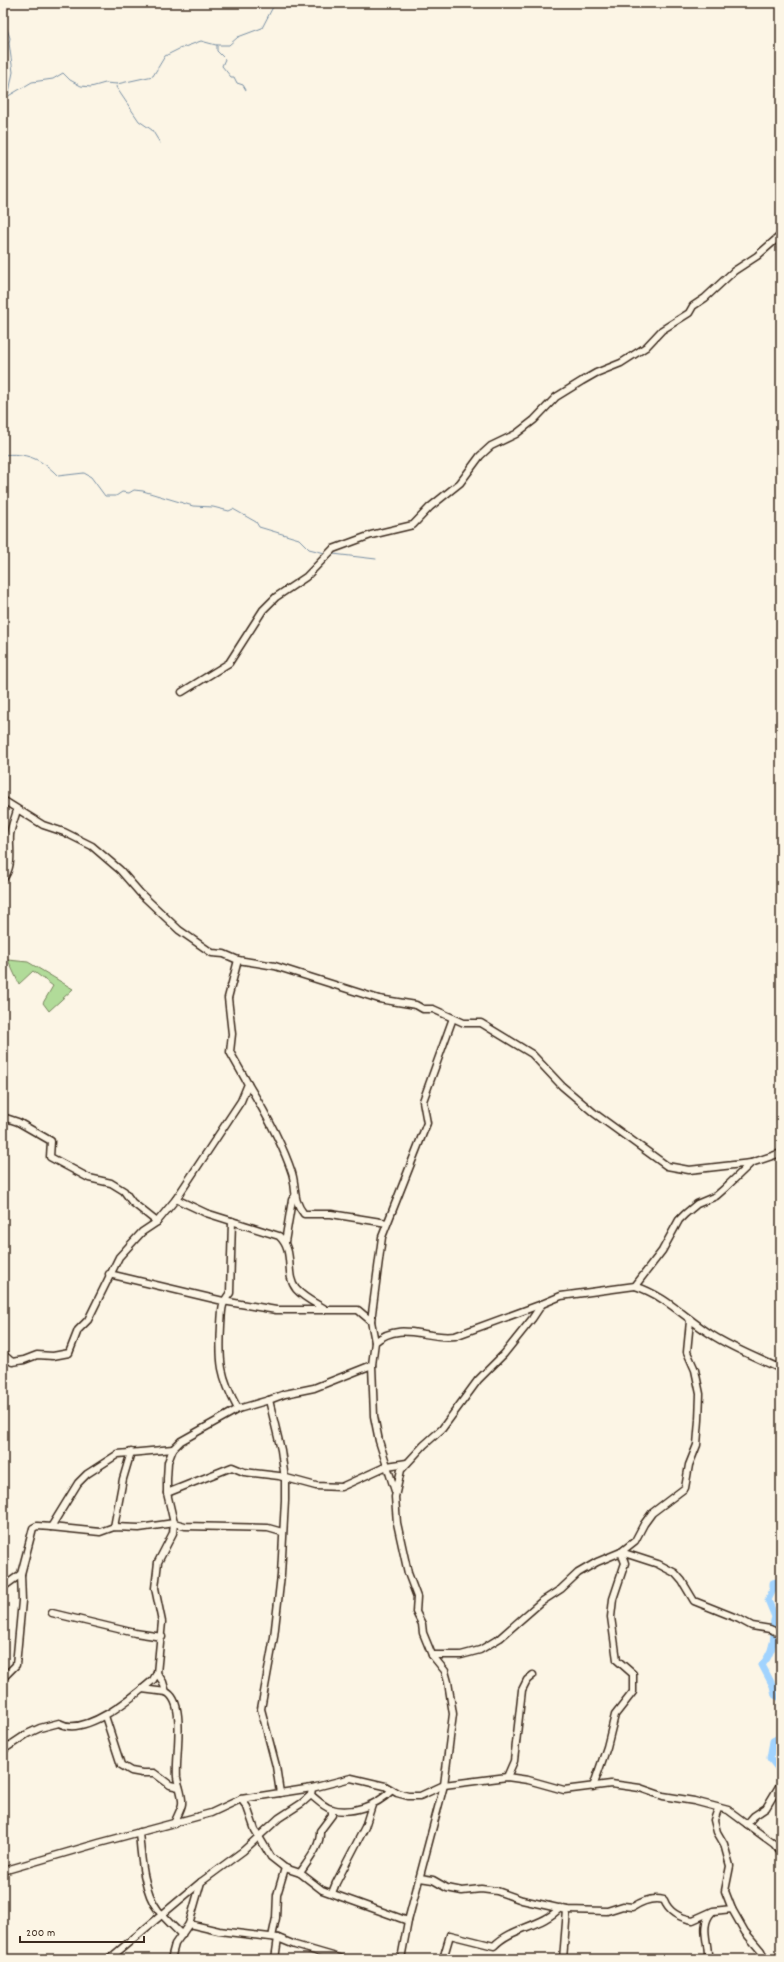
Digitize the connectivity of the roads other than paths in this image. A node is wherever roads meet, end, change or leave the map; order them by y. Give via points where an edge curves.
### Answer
1 (781, 236) edge
2 (182, 692) dead end
3 (3, 800) edge
4 (17, 810) junction
5 (3, 879) edge
6 (238, 960) junction
7 (453, 1018) junction
8 (248, 1084) junction
9 (3, 1117) edge
10 (781, 1153) edge
11 (751, 1163) junction
12 (295, 1196) junction
13 (176, 1199) junction
14 (232, 1221) junction
15 (157, 1222) junction
16 (387, 1223) junction
17 (285, 1242) junction
18 (109, 1274) junction
19 (635, 1286) junction
20 (223, 1301) junction
21 (542, 1304) junction
22 (328, 1310) junction
23 (371, 1321) junction
24 (690, 1321) junction
25 (375, 1342) junction
26 (3, 1354) edge
27 (372, 1365) junction
28 (781, 1370) edge
29 (269, 1400) junction
30 (238, 1409) junction
31 (173, 1449) junction
32 (131, 1452) junction
33 (407, 1462) junction
34 (387, 1466) junction
35 (285, 1479) junction
36 (396, 1492) junction
37 (167, 1493) junction
38 (174, 1523) junction
39 (51, 1527) junction
40 (114, 1527) junction
41 (282, 1532) junction
42 (621, 1552) junction
43 (21, 1574) junction
44 (3, 1588) edge
45 (52, 1613) dead end
46 (781, 1634) edge
47 (162, 1637) junction
48 (432, 1655) junction
49 (157, 1672) junction
50 (533, 1675) dead end
51 (3, 1678) edge
52 (142, 1689) junction
53 (166, 1692) junction
54 (105, 1716) junction
55 (3, 1750) edge
56 (507, 1777) junction
57 (781, 1782) edge
58 (444, 1785) junction
59 (179, 1787) junction
60 (593, 1787) junction
61 (312, 1788) junction
62 (391, 1791) junction
63 (280, 1793) junction
64 (311, 1795) junction
65 (241, 1799) junction
66 (372, 1805) junction
67 (332, 1809) junction
68 (718, 1809) junction
69 (174, 1824) junction
70 (747, 1824) junction
71 (139, 1832) junction
72 (258, 1837) junction
73 (781, 1853) edge
74 (285, 1868) junction
75 (3, 1871) edge
76 (300, 1873) junction
77 (420, 1878) junction
78 (201, 1882) junction
79 (332, 1893) junction
80 (560, 1908) junction
81 (732, 1909) junction
82 (567, 1910) junction
83 (713, 1911) junction
84 (163, 1915) junction
85 (408, 1921) junction
86 (188, 1924) junction
87 (182, 1935) junction
88 (275, 1938) junction
89 (3, 1951) edge
90 (3, 1954) edge
91 (172, 1958) edge
92 (109, 1959) edge
93 (275, 1959) edge
94 (343, 1959) edge
95 (401, 1959) edge
96 (443, 1959) edge
97 (563, 1959) edge
98 (708, 1959) edge
99 (765, 1959) edge

1 - 2 street via 734,271 688,313 662,330 646,347 621,363 582,381 556,398 516,434 491,446 480,456 460,483 430,507 413,525 333,549 306,577 276,597 263,610 229,663
3 - 4 street
4 - 5 street via 10,835 11,860
4 - 6 street via 43,825 92,846 180,930 212,953 224,954
6 - 7 street via 275,966 379,999 432,1009
6 - 8 street via 228,998 232,1034 230,1052
7 - 11 street via 464,1023 481,1023 532,1054 562,1086 594,1113 667,1166 689,1170
7 - 16 street via 423,1101 427,1123
8 - 12 street via 273,1128 292,1174
8 - 13 street via 242,1101
9 - 15 street via 18,1122 51,1141 50,1157 89,1178 111,1183 124,1191 132,1202
10 - 11 street
11 - 19 street via 716,1196 697,1204 679,1220 662,1251
12 - 16 street via 297,1205 304,1214 331,1214
12 - 17 street via 292,1200
13 - 14 street via 206,1213
13 - 15 street
14 - 17 street via 279,1236
14 - 20 street via 230,1293
15 - 18 street via 142,1232 119,1257
16 - 23 street via 382,1237
17 - 22 street via 290,1261 290,1274 296,1289 310,1301
18 - 20 street
18 - 26 street via 88,1320 78,1330 68,1353 53,1356 37,1355 12,1362
19 - 21 street via 561,1296
19 - 24 street via 650,1291 674,1306
20 - 22 street via 276,1310
20 - 30 street via 219,1342 221,1369 226,1388
21 - 25 street via 455,1336 445,1338 422,1332 390,1332
21 - 33 street via 504,1354 478,1380 442,1429
22 - 23 street via 358,1310
23 - 25 street
24 - 28 street via 726,1344
24 - 42 street via 687,1352 695,1370 700,1394 697,1445 689,1465 685,1488 652,1513 635,1541
25 - 27 street
27 - 29 street via 314,1388
27 - 34 street via 374,1416
29 - 30 street
29 - 35 street
30 - 31 street via 186,1437
31 - 32 street
31 - 37 street via 168,1462
32 - 39 street via 118,1454 87,1474
32 - 40 street
33 - 34 street
33 - 36 street via 401,1470
34 - 35 street via 341,1487 316,1486
34 - 36 street
35 - 37 street via 244,1472 232,1467
35 - 41 street
36 - 48 street via 397,1523 408,1574 417,1597 416,1612
37 - 38 street
38 - 40 street via 139,1528
38 - 41 street via 186,1526 268,1528
38 - 47 street via 173,1533 158,1562 154,1588 162,1622
39 - 40 street via 100,1532
39 - 43 street via 33,1528
41 - 63 street via 281,1575 274,1637 261,1708
42 - 46 street via 658,1564 675,1573 694,1601 752,1626
42 - 48 street via 578,1573 500,1638 480,1650 461,1655
42 - 60 street via 625,1563 613,1599 611,1617 617,1660 633,1674 633,1692 616,1715
43 - 44 street
43 - 51 street via 22,1601 16,1665
45 - 47 street
47 - 49 street
48 - 58 street via 444,1671 451,1693 453,1714
49 - 52 street via 153,1680
49 - 53 street
50 - 56 street via 522,1690 514,1761
52 - 53 street
52 - 54 street
53 - 59 street via 176,1704
54 - 55 street via 74,1726 66,1727 59,1723 40,1728
54 - 59 street via 121,1765 142,1774 154,1773 170,1785
56 - 58 street
56 - 60 street via 564,1790
57 - 70 street via 766,1808
58 - 62 street via 420,1796 408,1796
58 - 77 street
59 - 69 street via 182,1804
60 - 68 street via 611,1784 640,1788
61 - 62 street via 352,1778 385,1786
61 - 63 street
61 - 64 street
62 - 66 street
63 - 65 street
64 - 67 street
64 - 72 street
65 - 69 street via 211,1813
65 - 72 street via 247,1807
66 - 67 street via 352,1810
66 - 79 street via 365,1826
67 - 76 street via 332,1815 320,1831 321,1837
68 - 70 street via 728,1810
68 - 81 street via 714,1820 730,1866 726,1890
69 - 71 street
70 - 73 street via 774,1844
71 - 75 street
71 - 84 street via 142,1863 149,1890 157,1909
72 - 74 street via 271,1857
72 - 78 street
74 - 76 street
74 - 88 street via 277,1895
76 - 79 street via 322,1890
77 - 80 street via 433,1880 447,1888 497,1891 522,1900
77 - 85 street
78 - 84 street
78 - 86 street
79 - 85 street
80 - 82 street
80 - 96 street via 552,1916 508,1934 494,1946 450,1935
81 - 83 street
81 - 99 street
82 - 83 street via 606,1911 624,1906 633,1907 641,1902 659,1898 664,1900 677,1916 685,1919 693,1920
82 - 97 street
83 - 98 street via 707,1918 704,1928
84 - 87 street
84 - 92 street
85 - 95 street
86 - 87 street
86 - 88 street via 218,1931
87 - 91 street
88 - 93 street
88 - 94 street
89 - 90 street

